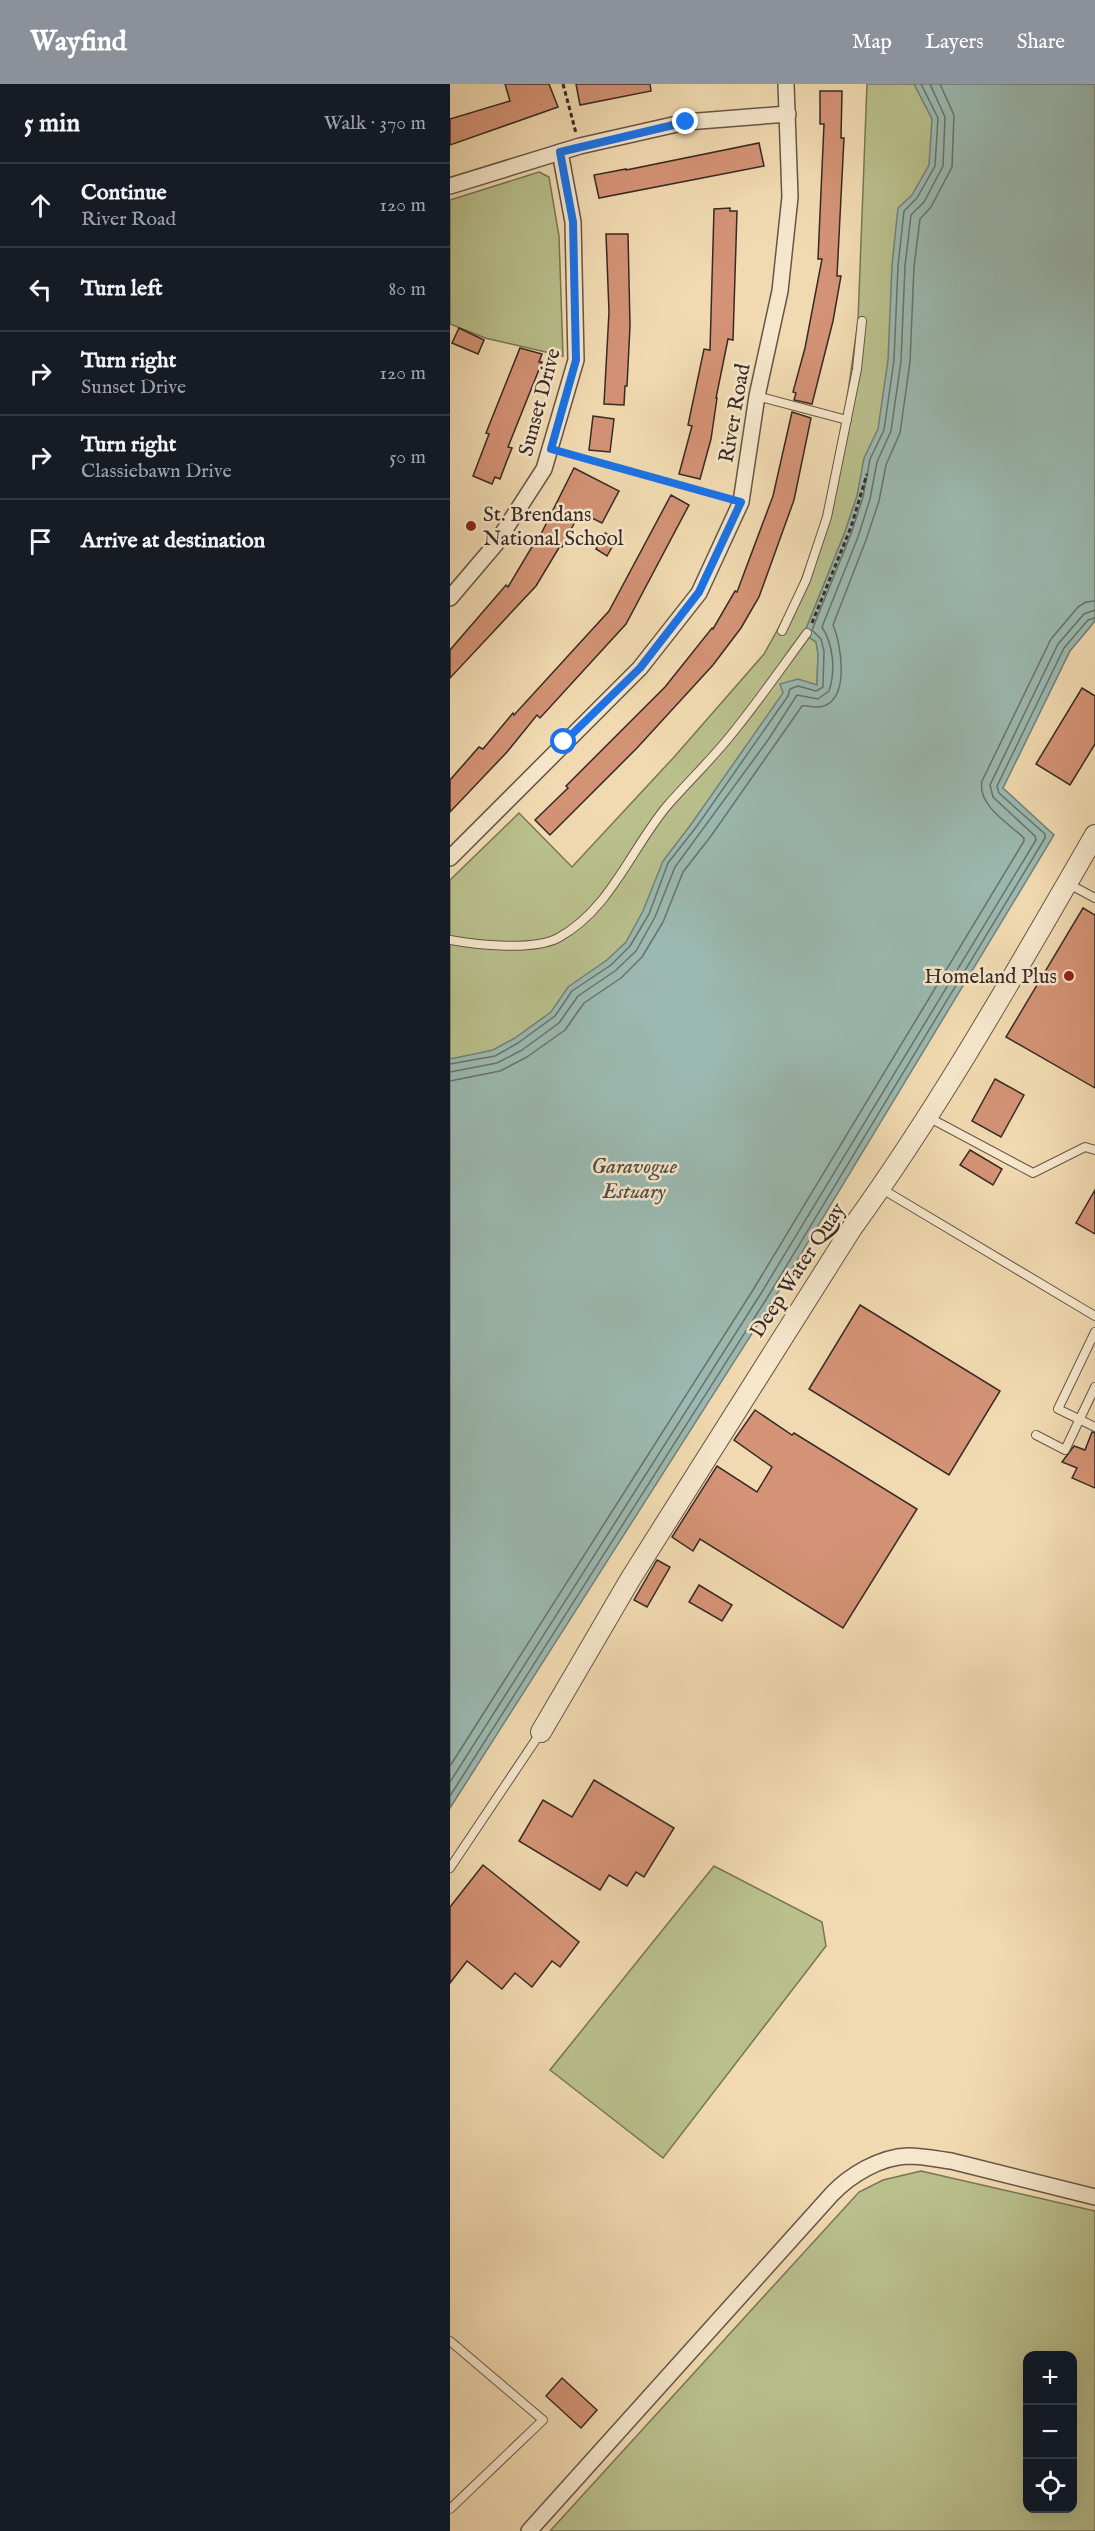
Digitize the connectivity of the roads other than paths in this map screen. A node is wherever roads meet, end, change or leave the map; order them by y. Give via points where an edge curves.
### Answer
1 (786, 84) edge
2 (788, 114) junction
3 (560, 152) junction
4 (450, 186) edge
5 (862, 321) dead end
6 (757, 396) junction
7 (847, 420) junction
8 (450, 598) edge
9 (782, 631) dead end
10 (807, 633) road end
11 (1095, 835) edge
12 (450, 858) edge
13 (1067, 883) junction
14 (1095, 898) edge
15 (450, 940) edge
16 (926, 1117) junction
17 (1095, 1150) edge
18 (880, 1189) junction
19 (1095, 1316) edge
20 (1095, 1332) edge
21 (1095, 1387) edge
22 (1079, 1420) junction
23 (1095, 1427) edge
24 (1036, 1436) dead end
25 (541, 1732) joint
26 (450, 1868) edge
27 (1095, 2197) edge
28 (450, 2341) edge
29 (450, 2510) edge
30 (528, 2531) edge

1 - 2 street, River Road
2 - 3 street via 686,122
2 - 6 street, River Road via 790,197 781,280
3 - 4 street
3 - 8 street, Sunset Drive via 573,222 576,360 544,470 495,545
5 - 7 lane
6 - 7 lane
6 - 12 street, River Road via 741,502 699,592 640,668
7 - 9 lane via 819,548
10 - 15 lane via 731,735 666,808 620,877 573,929 538,943 486,946
11 - 13 street, Deep Water Quay
13 - 14 lane
13 - 16 street, Deep Water Quay
16 - 17 lane via 1033,1173 1085,1147
16 - 18 street, Deep Water Quay
18 - 19 lane
18 - 25 street, Deep Water Quay via 638,1568
20 - 22 lane via 1058,1409
21 - 22 lane
22 - 23 lane
22 - 24 lane via 1065,1450
25 - 26 lane
27 - 30 street via 951,2161 907,2156 866,2168 837,2188
28 - 29 lane via 543,2420

